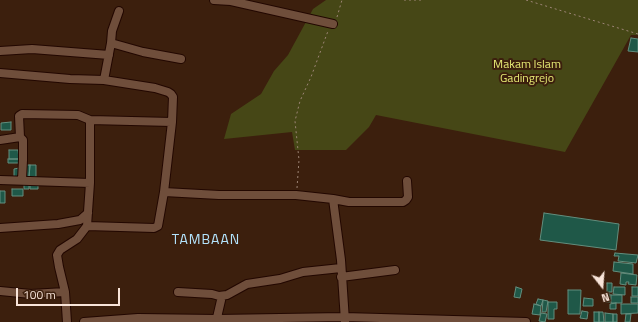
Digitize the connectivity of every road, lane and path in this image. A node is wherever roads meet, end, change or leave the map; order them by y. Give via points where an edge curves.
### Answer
1 (214, 0) edge
2 (342, 0) edge
3 (404, 0) edge
4 (421, 0) edge
5 (526, 0) edge
6 (119, 11) dead end
7 (333, 24) junction
8 (638, 34) edge
9 (111, 43) junction
10 (0, 51) edge
11 (108, 55) junction
12 (181, 59) dead end
13 (0, 73) edge
14 (104, 80) junction
15 (90, 120) junction
16 (172, 122) junction
17 (20, 137) junction
18 (0, 140) edge
19 (0, 180) edge
20 (22, 180) junction
21 (407, 181) dead end
22 (90, 183) junction
23 (164, 192) junction
24 (296, 195) junction
25 (333, 199) junction
26 (88, 213) junction
27 (87, 226) junction
28 (0, 228) edge
29 (341, 268) junction
30 (395, 270) dead end
31 (341, 277) junction
32 (0, 291) edge
33 (65, 292) junction
34 (178, 292) dead end
35 (222, 296) junction
36 (138, 320) edge
37 (344, 320) edge
38 (216, 321) edge
39 (67, 322) edge
40 (84, 322) edge
41 (526, 322) edge

1 - 7 street
2 - 7 path
3 - 4 path
5 - 8 path
6 - 9 street
7 - 24 path via 300,101 295,121 299,160
9 - 11 street
9 - 12 street
10 - 11 street via 32,49
11 - 14 street
13 - 14 street
14 - 16 street via 170,92 173,98
15 - 16 street
15 - 17 street via 78,115 22,114 19,116
15 - 22 street
16 - 23 street
17 - 18 street
17 - 20 street via 23,140
19 - 20 street
20 - 22 street
21 - 25 street via 408,197 403,202 349,202
22 - 26 street
23 - 24 street
23 - 27 street via 160,220 154,228
24 - 25 street
25 - 29 street
26 - 27 street
26 - 28 street via 80,220 65,223
27 - 33 street via 77,239 60,250 57,255
29 - 31 street
29 - 35 street via 303,272 280,279 247,284
30 - 31 street
31 - 37 street
32 - 33 street via 31,294
33 - 39 street
34 - 35 street
35 - 38 street
36 - 38 street
36 - 40 street
37 - 38 street
37 - 41 street

